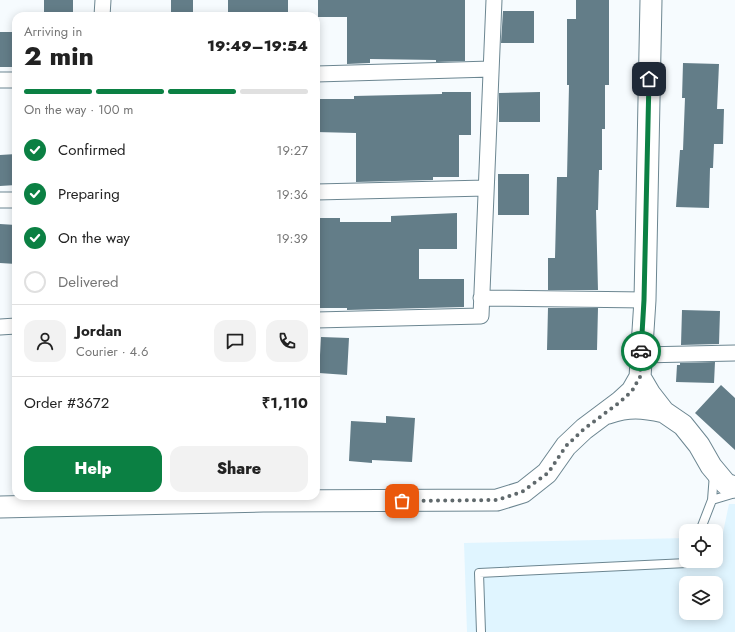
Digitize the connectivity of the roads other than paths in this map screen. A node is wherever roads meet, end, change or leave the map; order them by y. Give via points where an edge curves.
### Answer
1 (103, 0) edge
2 (494, 0) edge
3 (651, 0) edge
4 (102, 12) edge
5 (491, 69) junction
6 (320, 74) edge
7 (0, 80) edge
8 (12, 80) edge
9 (486, 188) junction
10 (320, 192) edge
11 (0, 200) edge
12 (12, 200) edge
13 (481, 298) junction
14 (644, 300) junction
15 (320, 320) edge
16 (12, 326) edge
17 (0, 327) edge
18 (735, 353) edge
19 (641, 355) junction
20 (640, 377) junction
21 (664, 412) junction
22 (602, 414) junction
23 (714, 470) junction
24 (735, 487) edge
25 (735, 492) edge
26 (712, 500) junction
27 (85, 501) edge
28 (0, 507) edge
29 (703, 524) edge
30 (679, 564) edge
31 (481, 632) edge

1 - 4 street
2 - 5 street
3 - 14 street
5 - 6 street
5 - 9 street
7 - 8 street
9 - 10 street
9 - 13 street
11 - 12 street
13 - 14 street
13 - 15 street via 481,316
14 - 19 street
16 - 17 street
18 - 19 street
19 - 20 street
20 - 21 street
20 - 22 street via 632,391
21 - 22 street via 642,407 623,408
21 - 23 street via 687,430 699,444
22 - 27 street via 566,446 548,473 522,492 497,500
23 - 24 street via 726,484
23 - 26 lane
25 - 26 lane
26 - 29 lane
27 - 28 street
30 - 31 lane via 479,573

